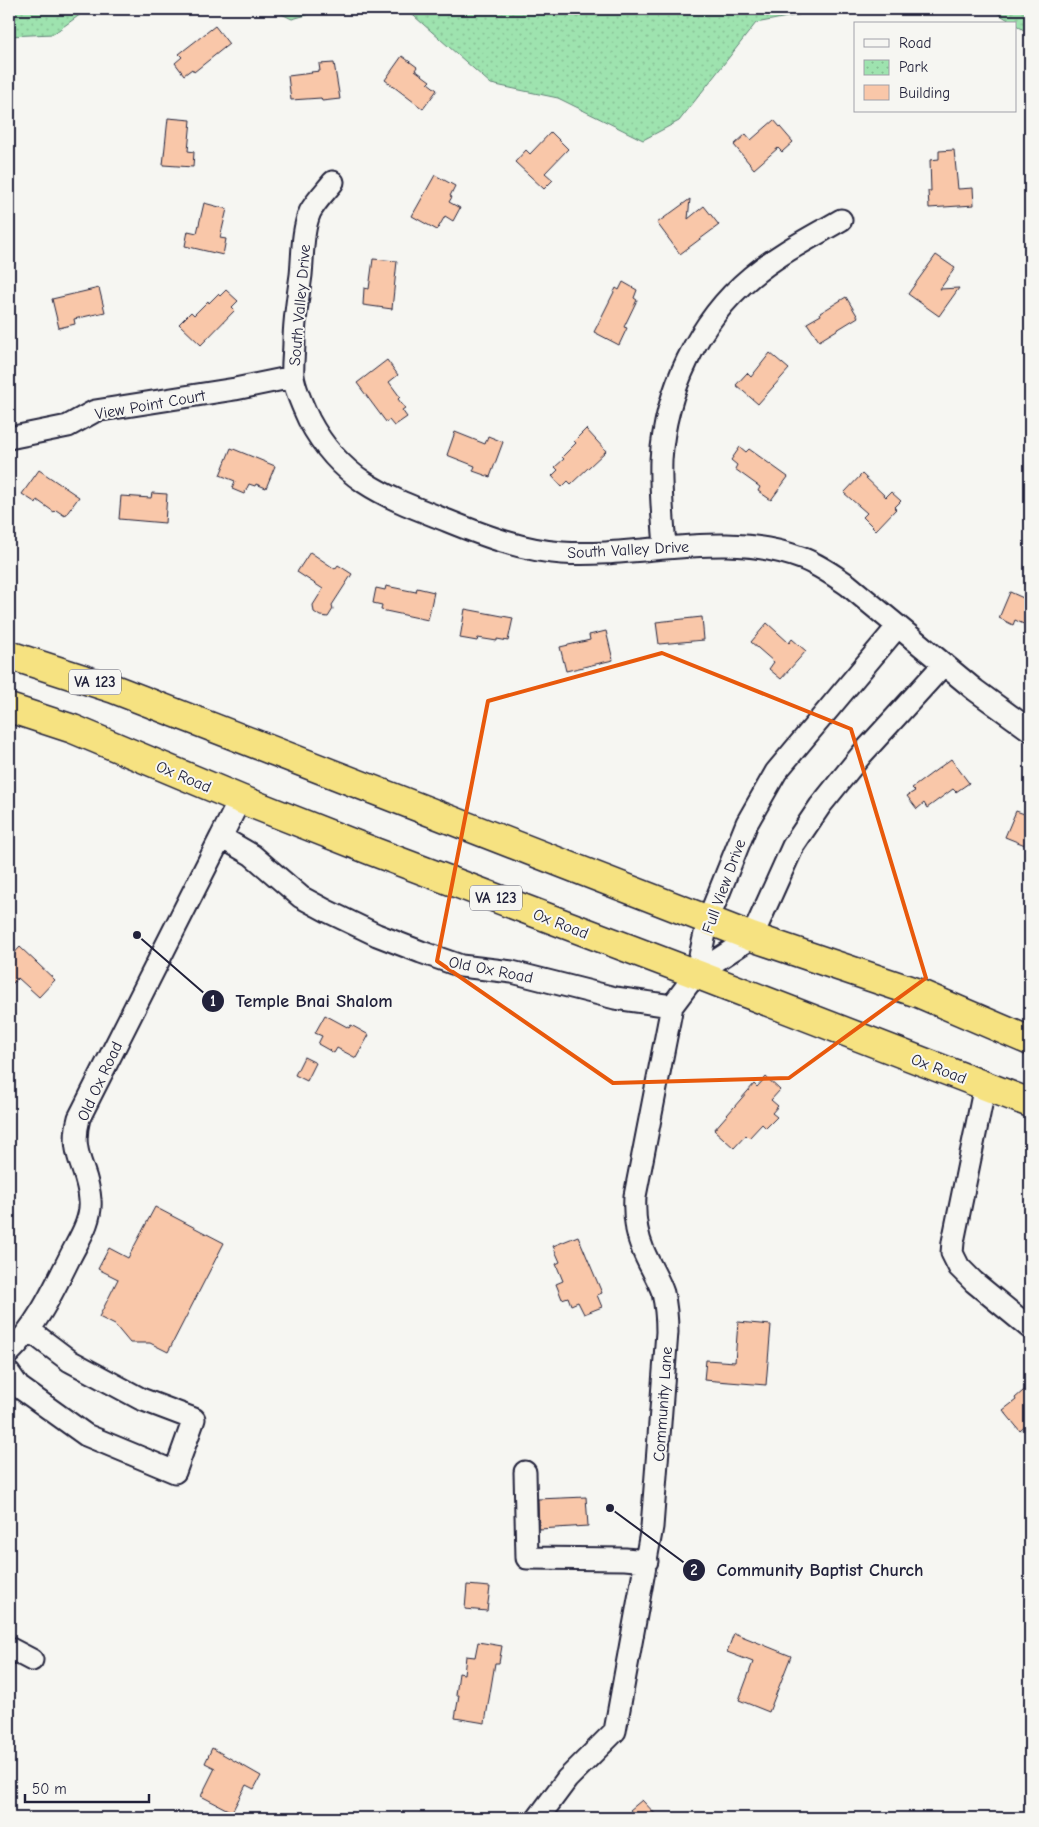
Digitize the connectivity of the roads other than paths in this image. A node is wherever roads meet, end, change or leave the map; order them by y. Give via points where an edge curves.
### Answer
1 (333, 182) dead end
2 (840, 220) dead end
3 (294, 377) junction
4 (9, 438) edge
5 (665, 547) junction
6 (898, 626) junction
7 (9, 654) edge
8 (944, 664) junction
9 (9, 708) edge
10 (1030, 730) edge
11 (240, 799) junction
12 (221, 837) junction
13 (708, 920) junction
14 (752, 937) junction
15 (696, 974) junction
16 (672, 1006) junction
17 (1030, 1041) edge
18 (985, 1085) junction
19 (1030, 1103) edge
20 (1030, 1328) edge
21 (29, 1330) junction
22 (9, 1353) edge
23 (9, 1373) edge
24 (525, 1472) dead end
25 (647, 1561) junction
26 (9, 1648) edge
27 (32, 1660) dead end
28 (538, 1818) edge

1 - 3 street, South Valley Drive via 311,211 305,230 294,338
2 - 5 street via 778,256 750,278 720,309 693,349 674,392 664,438 662,510
3 - 4 street, View Point Court via 95,411 68,426
3 - 5 street, South Valley Drive via 304,409 328,450 360,481 392,499 493,539 534,549 588,554
5 - 6 street, South Valley Drive via 747,545 802,558 848,585
6 - 8 street, South Valley Drive
6 - 13 street, Full View Drive via 776,772 747,823
7 - 13 highway, VA 123 via 114,689
8 - 10 street, South Valley Drive
8 - 14 street via 862,754 820,806 793,846
9 - 11 highway, Ox Road / VA 123 via 73,729
11 - 12 street, Old Ox Road
11 - 15 highway, Ox Road / VA 123
12 - 16 street, Old Ox Road via 252,855 301,897 327,912 420,952 461,966 512,972 615,998
12 - 21 street, Old Ox Road via 79,1118 76,1144 89,1191 90,1214 45,1306
13 - 14 highway, VA 123
13 - 15 street, Full View Drive
14 - 15 street, Full View Drive
14 - 17 highway, VA 123 via 918,993
15 - 16 street, Community Lane
15 - 18 highway, Ox Road / VA 123
16 - 25 street, Community Lane via 634,1207 640,1242 658,1280 667,1311
18 - 19 highway, Ox Road / VA 123
18 - 20 street via 952,1253 959,1267 974,1282
21 - 22 street, Old Ox Road
21 - 23 street via 70,1361 141,1399 194,1419 175,1472 86,1435 20,1387
24 - 25 street via 527,1558
25 - 28 street, Community Lane via 616,1731 567,1779
26 - 27 street

